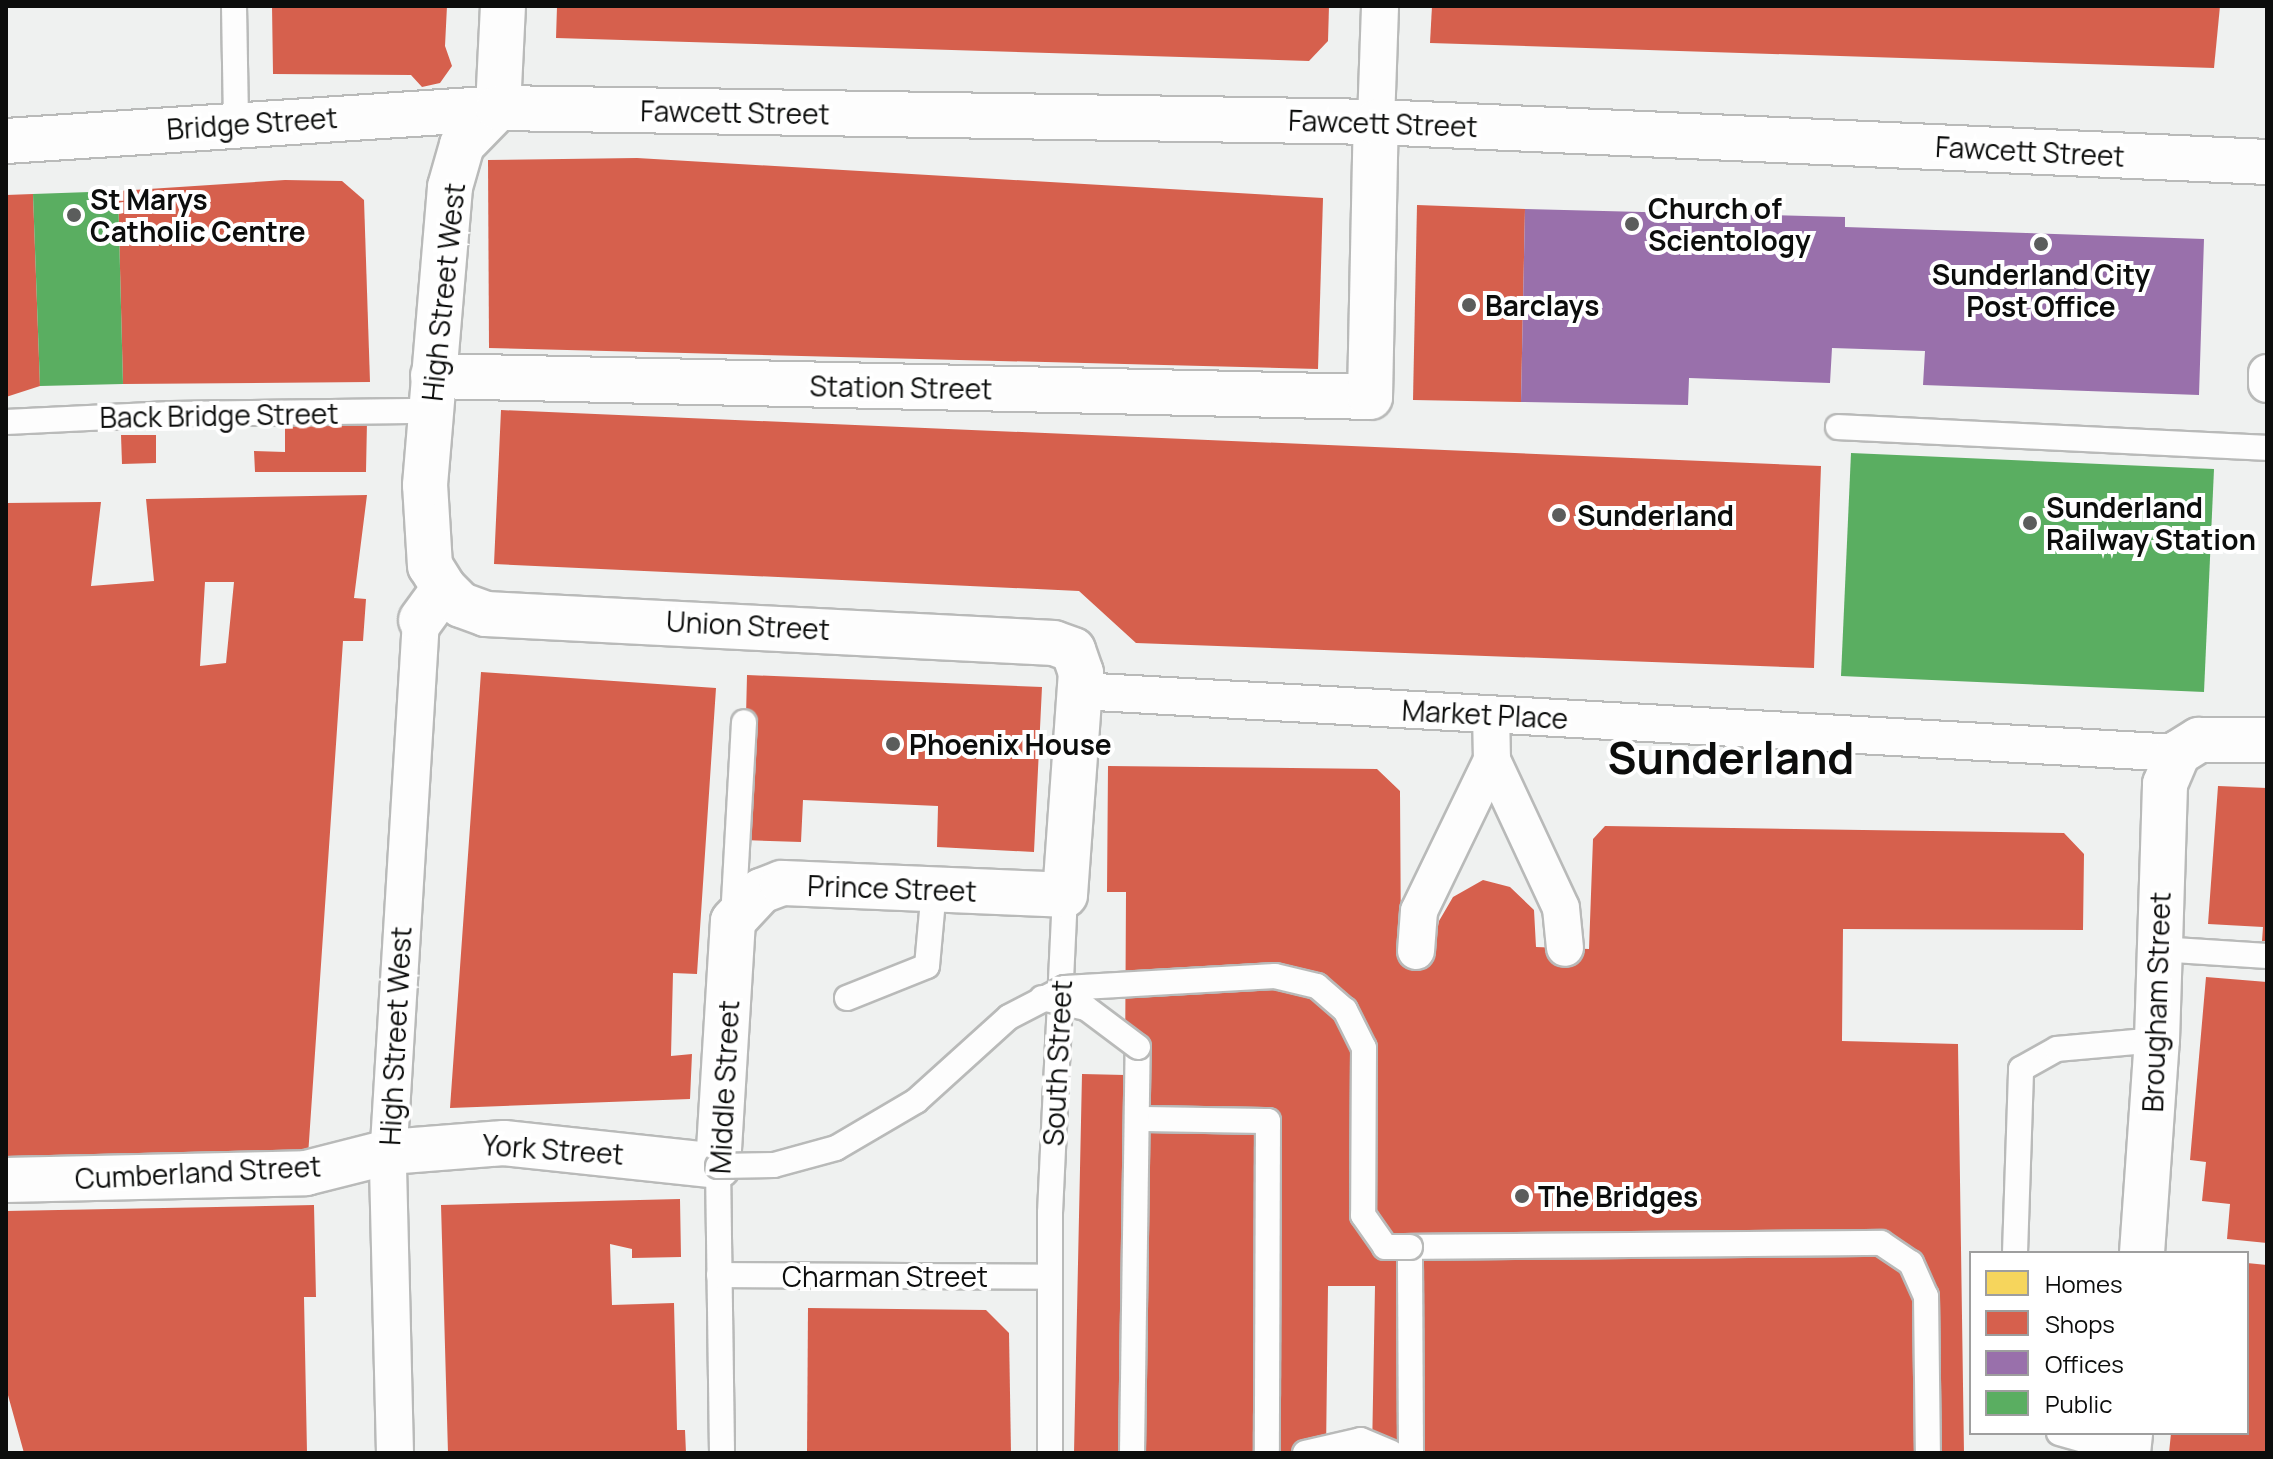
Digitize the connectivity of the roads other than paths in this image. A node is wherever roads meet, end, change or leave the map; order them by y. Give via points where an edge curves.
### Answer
1 (234, 6) edge
2 (503, 6) edge
3 (1380, 6) edge
4 (498, 108) junction
5 (1376, 122) junction
6 (236, 124) junction
7 (6, 141) edge
8 (2267, 162) edge
9 (2267, 373) edge
10 (2267, 384) edge
11 (432, 394) junction
12 (6, 422) edge
13 (1838, 427) dead end
14 (2267, 448) edge
15 (432, 604) junction
16 (1080, 682) junction
17 (1491, 714) junction
18 (744, 722) dead end
19 (2267, 740) edge
20 (2178, 753) junction
21 (1492, 760) junction
22 (934, 889) junction
23 (1065, 895) junction
24 (733, 921) junction
25 (1565, 948) dead end
26 (2159, 949) junction
27 (1416, 951) dead end
28 (2267, 956) edge
29 (847, 998) dead end
30 (1042, 998) junction
31 (2157, 1040) junction
32 (1141, 1119) junction
33 (389, 1152) junction
34 (718, 1166) junction
35 (6, 1180) edge
36 (1410, 1247) junction
37 (2015, 1251) edge
38 (2142, 1251) edge
39 (719, 1275) junction
40 (1050, 1277) junction
41 (2066, 1435) edge
42 (1267, 1443) edge
43 (395, 1453) edge
44 (722, 1453) edge
45 (1050, 1453) edge
46 (1132, 1453) edge
47 (1305, 1453) edge
48 (1391, 1453) edge
49 (1411, 1453) edge
50 (1928, 1453) edge
51 (2128, 1453) edge

1 - 6 lane
2 - 4 street
3 - 5 street
4 - 5 street, Fawcett Street
4 - 6 street, Bridge Street
4 - 11 street, High Street West via 462,145 450,187
5 - 8 street, Fawcett Street
5 - 11 street, Station Street via 1370,397
6 - 7 street, Bridge Street
9 - 10 street
11 - 12 lane, Back Bridge Street
11 - 15 street, High Street West via 425,485
13 - 14 lane
15 - 16 street, Union Street via 461,605 486,614 1054,643 1073,650
15 - 33 street, High Street West
16 - 17 street, Market Place
16 - 23 street, South Street
17 - 20 street, Market Place
17 - 21 street
18 - 24 lane, Middle Street
19 - 20 street via 2199,740
20 - 26 street, Brougham Street via 2165,784
21 - 25 street via 1561,908
21 - 27 street via 1419,911
22 - 23 street, Prince Street
22 - 24 street, Prince Street via 782,883 761,891
22 - 29 lane via 927,966
23 - 40 lane, South Street
24 - 34 street, Middle Street
26 - 28 lane
26 - 31 street, Brougham Street
30 - 32 lane, bridge via 1086,1008 1138,1047
30 - 34 lane, bridge via 1009,1017 885,1123 836,1148 786,1161
30 - 36 lane, bridge via 1065,988 1257,977 1317,986 1345,1010 1364,1048 1363,1215 1385,1247
31 - 37 lane via 2057,1049 2021,1069
31 - 38 street, Brougham Street
32 - 42 lane via 1268,1121
32 - 46 lane
33 - 34 street, York Street via 504,1143
33 - 35 street, Cumberland Street via 306,1173
33 - 43 street, High Street West
34 - 39 lane, Middle Street
36 - 49 lane
36 - 50 lane via 1881,1243 1911,1263 1926,1296
39 - 40 lane, Charman Street
39 - 44 lane, Middle Street
40 - 45 lane, South Street
41 - 51 lane
47 - 48 lane via 1361,1440

